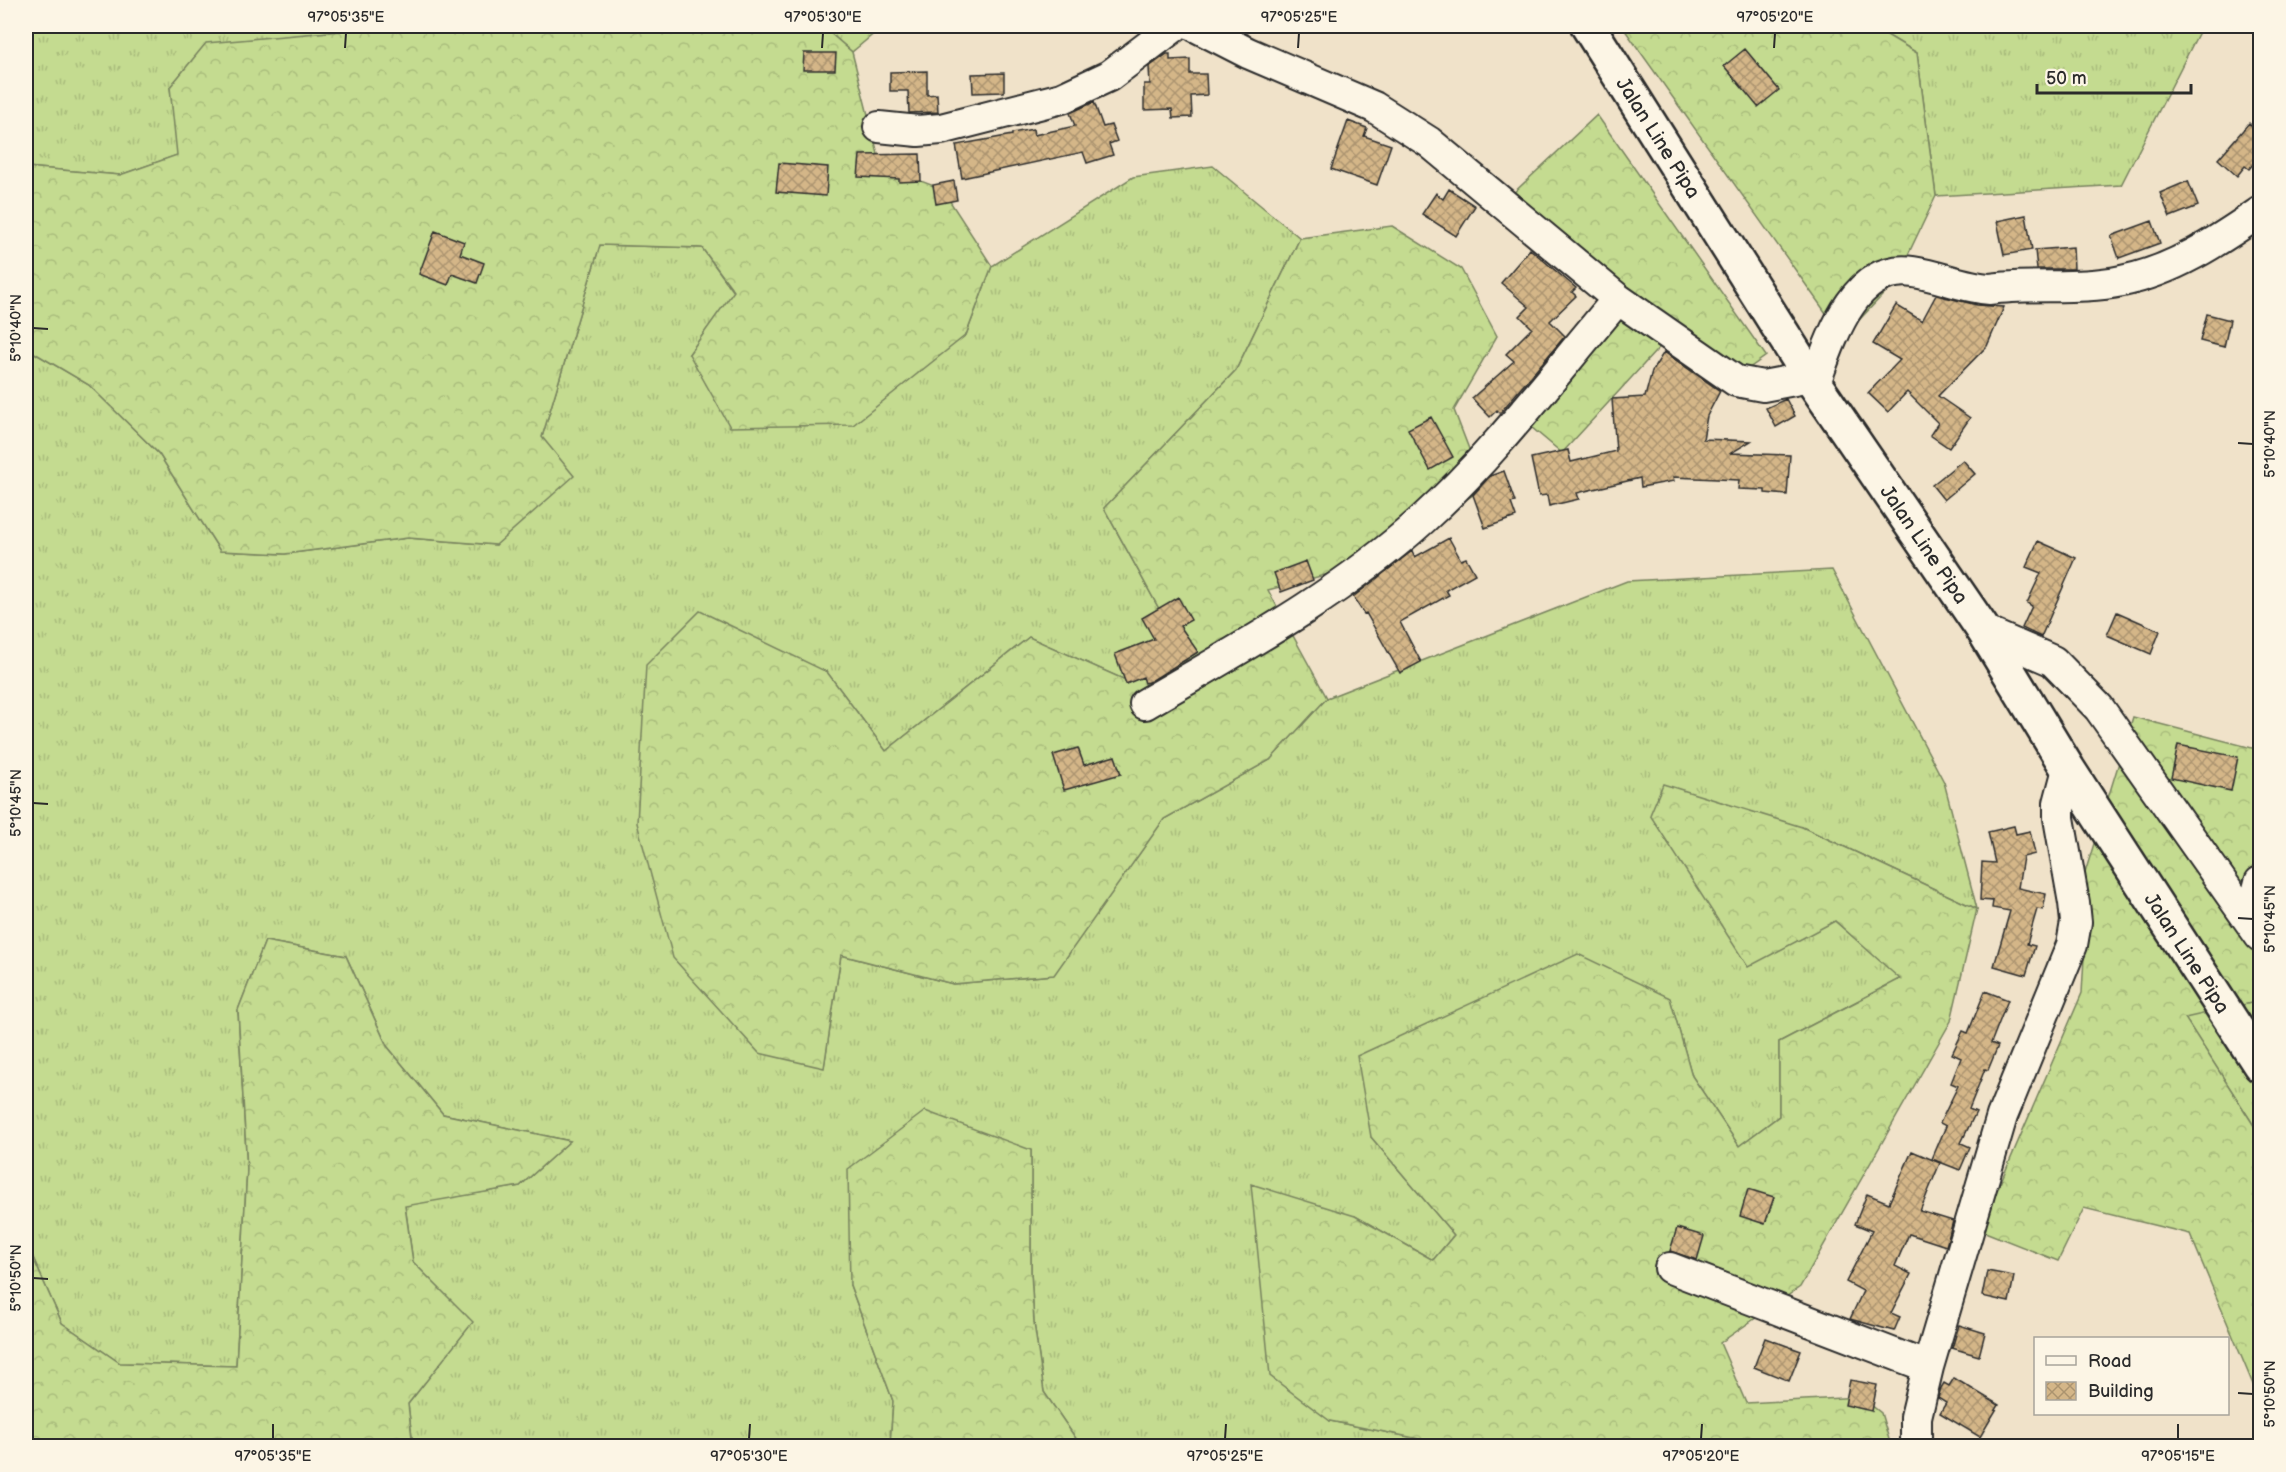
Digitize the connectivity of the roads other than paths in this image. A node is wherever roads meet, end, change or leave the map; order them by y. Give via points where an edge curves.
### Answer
1 (1175, 26) edge
2 (1195, 26) edge
3 (1588, 26) edge
4 (879, 127) dead end
5 (2260, 212) edge
6 (1618, 299) junction
7 (1812, 380) junction
8 (1984, 630) junction
9 (1145, 704) dead end
10 (2068, 769) junction
11 (2260, 882) edge
12 (2255, 928) edge
13 (2260, 1065) edge
14 (1670, 1268) dead end
15 (1928, 1367) junction
16 (1916, 1446) edge

1 - 4 street via 1108,76 1062,98 941,129
2 - 6 street via 1374,107 1430,142
3 - 7 main road, Jalan Line Pipa
5 - 7 street via 2211,246 2122,281 1990,289 1971,288 1915,272 1903,271 1874,279 1848,307
6 - 7 street via 1736,381 1763,386
6 - 9 street via 1512,427 1421,521 1280,625
7 - 8 main road, Jalan Line Pipa
8 - 10 main road, Jalan Line Pipa
8 - 12 street via 2053,661 2099,708
10 - 13 main road, Jalan Line Pipa
10 - 15 street via 2059,818 2076,922 2072,945 2002,1116
11 - 12 street
14 - 15 street
15 - 16 street via 1916,1417

